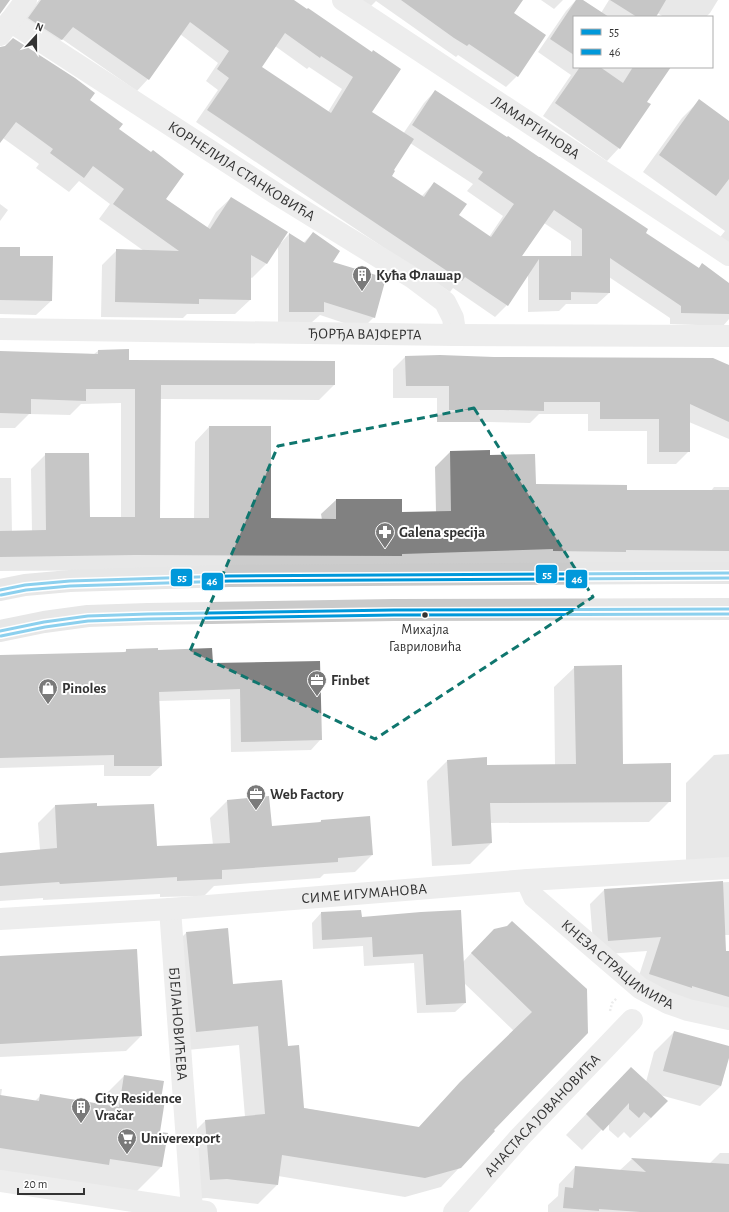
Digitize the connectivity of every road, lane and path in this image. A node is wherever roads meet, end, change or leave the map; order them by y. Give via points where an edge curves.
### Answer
1 (26, 0) edge
2 (343, 0) edge
3 (5, 28) edge
4 (729, 255) edge
5 (0, 329) edge
6 (454, 335) junction
7 (729, 336) edge
8 (729, 574) edge
9 (0, 590) edge
10 (729, 609) edge
11 (0, 630) edge
12 (729, 868) edge
13 (528, 880) junction
14 (170, 909) junction
15 (0, 919) edge
16 (729, 1019) edge
17 (632, 1020) dead end
18 (0, 1181) edge
19 (199, 1211) edge
20 (454, 1212) edge

1 - 3 street
2 - 4 street, ЛАМАРТИНОВА
3 - 6 street, КОРНЕЛИЈА СТАНКОВИЋА via 413,278 444,302 453,318
5 - 6 street, ЂОРЂА ВАЈФЕРТА
6 - 7 street, ЂОРЂА ВАЈФЕРТА
8 - 9 main road via 674,572 229,576 70,581
10 - 11 main road via 148,614 88,616
12 - 13 street, СИМЕ ИГУМАНОВА
13 - 14 street, СИМЕ ИГУМАНОВА
13 - 16 street, КНЕЗА СТРАЦИМИРА via 534,897 640,988 688,1010
14 - 15 street, СИМЕ ИГУМАНОВА
14 - 19 street, БЈЕЛАНОВИЋЕВА
17 - 20 street, АНАСТАСА ЈОВАНОВИЋА via 520,1137
18 - 19 street

